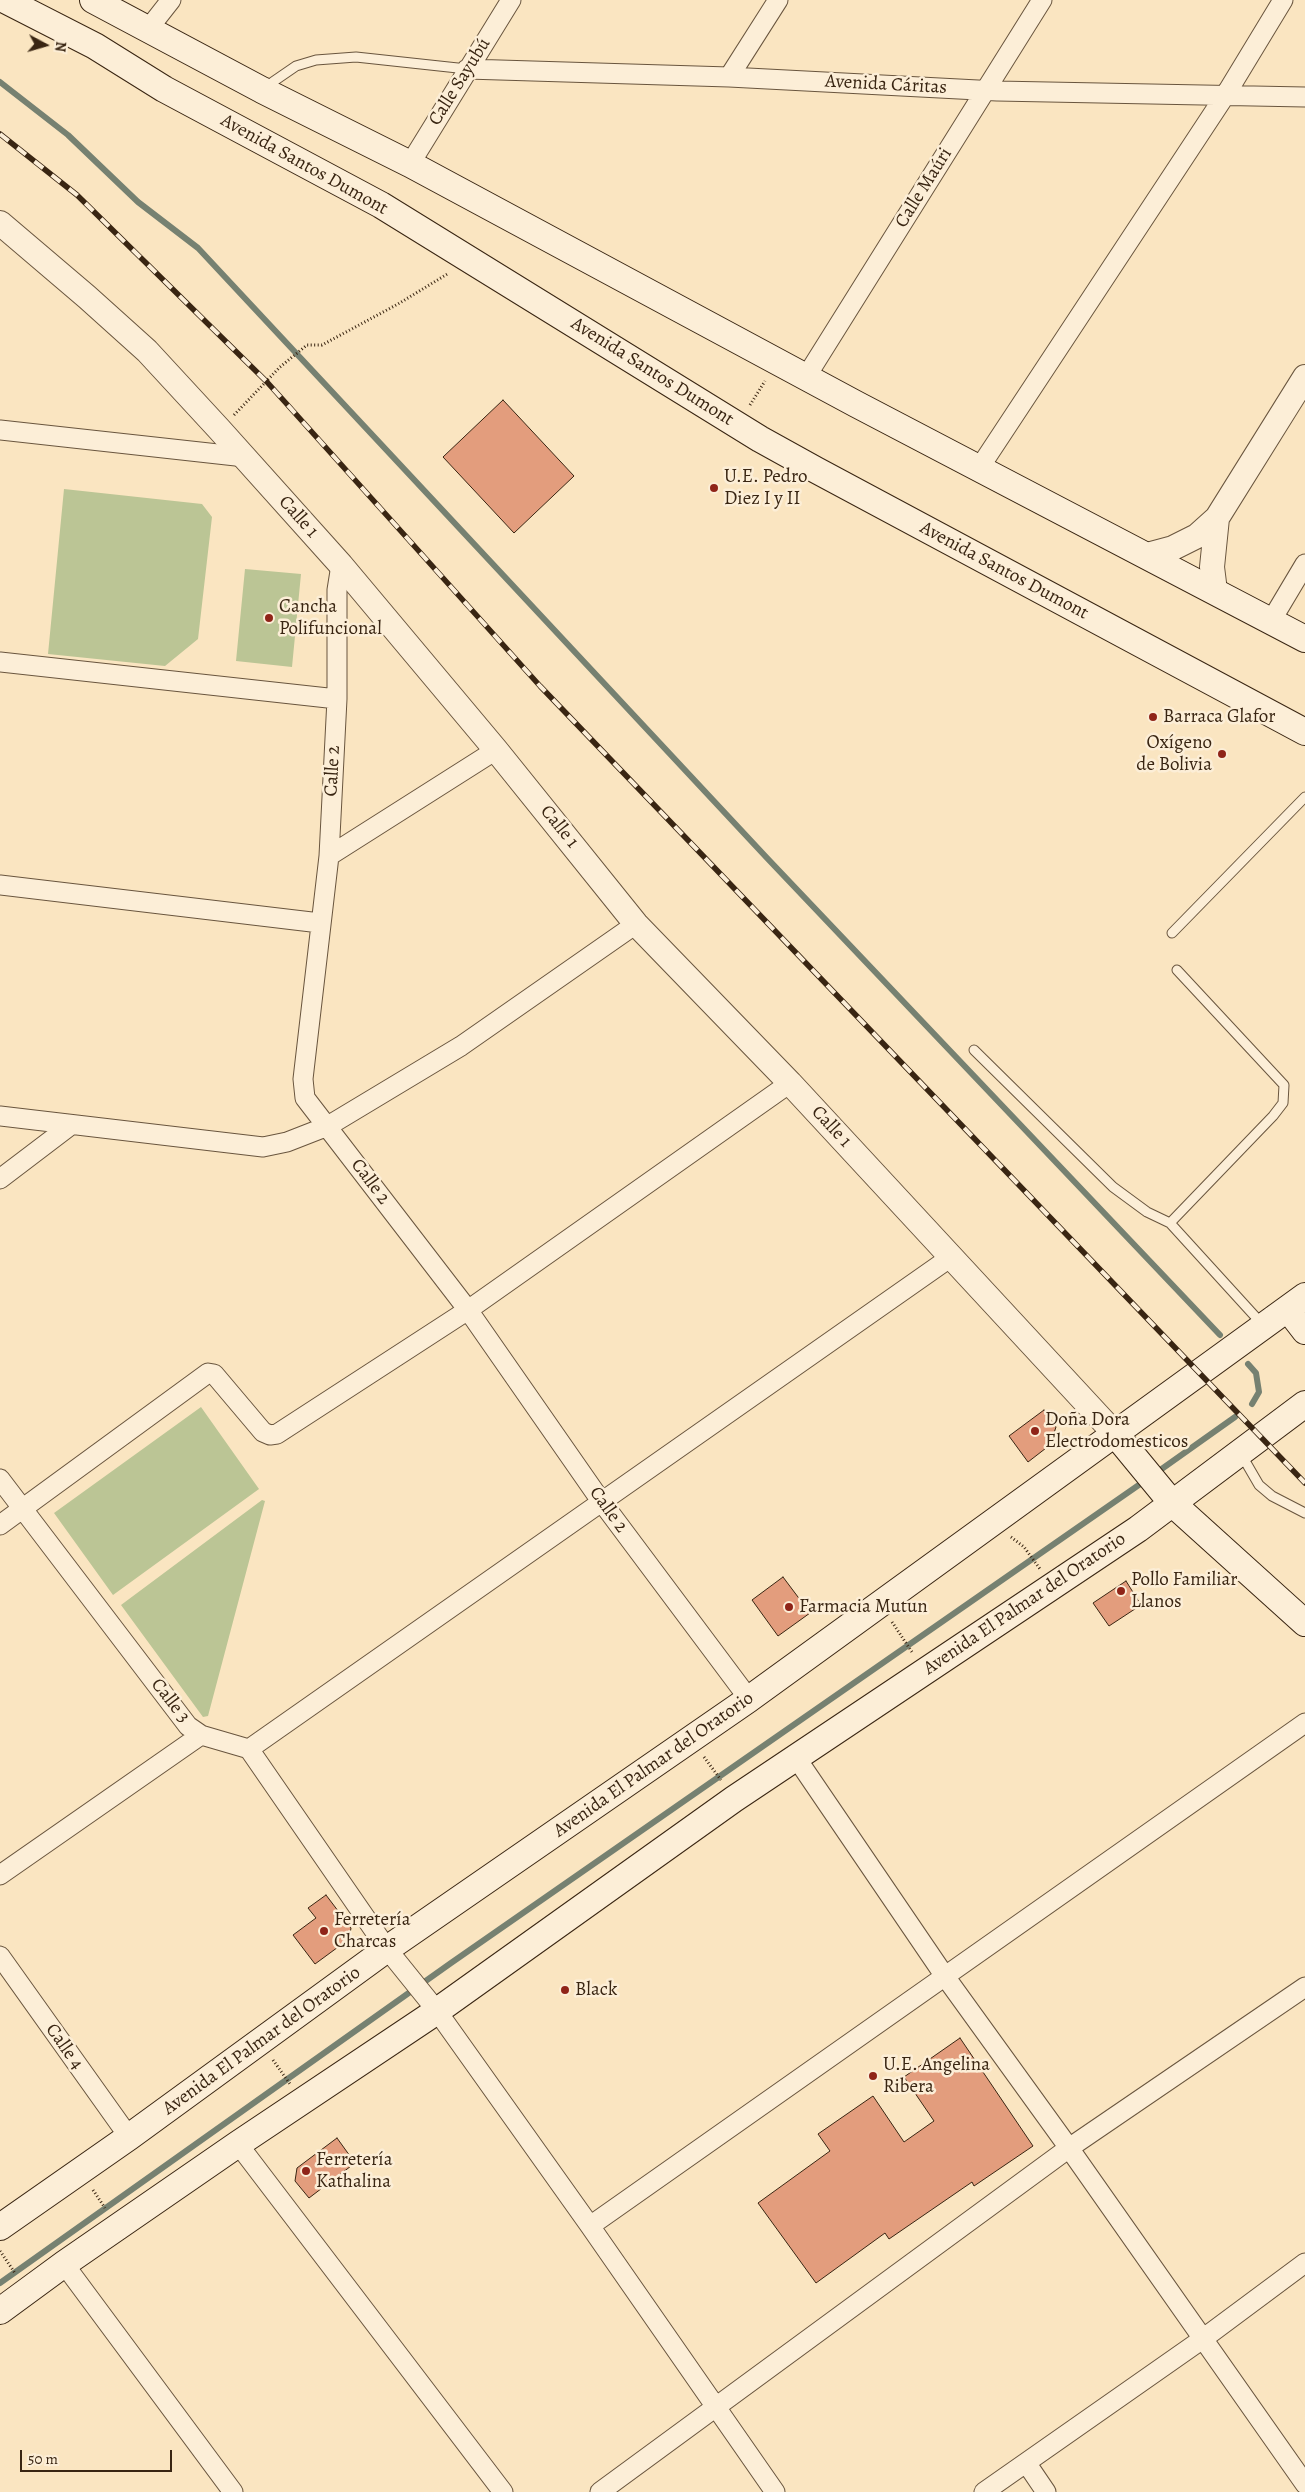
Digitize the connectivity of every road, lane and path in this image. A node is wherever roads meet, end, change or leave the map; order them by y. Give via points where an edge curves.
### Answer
1 (5, 0) edge
2 (72, 0) edge
3 (171, 0) edge
4 (511, 0) edge
5 (778, 0) edge
6 (1042, 0) edge
7 (1283, 0) edge
8 (102, 5) edge
9 (0, 16) edge
10 (149, 28) junction
11 (95, 46) junction
12 (467, 69) junction
13 (729, 77) junction
14 (262, 90) junction
15 (985, 90) junction
16 (1226, 94) junction
17 (1305, 97) edge
18 (410, 164) junction
19 (0, 223) edge
20 (459, 254) junction
21 (776, 361) junction
22 (1305, 376) edge
23 (806, 377) junction
24 (738, 425) junction
25 (219, 429) junction
26 (0, 430) edge
27 (245, 457) junction
28 (980, 468) junction
29 (1217, 518) junction
30 (1147, 555) junction
31 (1305, 564) edge
32 (341, 565) junction
33 (1215, 591) junction
34 (1271, 621) junction
35 (1305, 639) edge
36 (0, 662) edge
37 (337, 699) junction
38 (1305, 732) edge
39 (496, 750) junction
40 (1305, 797) edge
41 (329, 856) junction
42 (0, 884) edge
43 (320, 923) junction
44 (636, 924) junction
45 (1172, 932) dead end
46 (1177, 970) dead end
47 (974, 1050) dead end
48 (790, 1082) junction
49 (0, 1116) edge
50 (71, 1125) junction
51 (328, 1126) junction
52 (0, 1178) edge
53 (1170, 1223) junction
54 (951, 1257) junction
55 (468, 1310) junction
56 (1300, 1316) edge
57 (1264, 1326) junction
58 (1305, 1404) edge
59 (1116, 1435) junction
60 (1240, 1452) junction
61 (0, 1479) edge
62 (1166, 1496) junction
63 (600, 1501) junction
64 (22, 1508) junction
65 (1305, 1513) edge
66 (0, 1525) edge
67 (1024, 1547) dead end
68 (1043, 1572) dead end
69 (1305, 1623) edge
70 (899, 1632) dead end
71 (916, 1658) dead end
72 (749, 1699) junction
73 (1305, 1724) edge
74 (201, 1735) junction
75 (249, 1749) junction
76 (705, 1759) dead end
77 (797, 1759) junction
78 (722, 1782) dead end
79 (0, 1875) edge
80 (387, 1949) junction
81 (0, 1956) edge
82 (944, 1976) junction
83 (1305, 1987) edge
84 (431, 2004) junction
85 (274, 2060) dead end
86 (295, 2091) dead end
87 (129, 2137) junction
88 (238, 2144) junction
89 (1069, 2148) junction
90 (91, 2188) dead end
91 (107, 2212) dead end
92 (590, 2226) junction
93 (0, 2227) edge
94 (0, 2252) edge
95 (1305, 2262) edge
96 (64, 2264) junction
97 (16, 2274) dead end
98 (0, 2311) edge
99 (1204, 2338) junction
100 (716, 2408) junction
101 (1027, 2464) junction
102 (1305, 2484) edge
103 (230, 2491) edge
104 (503, 2492) edge
105 (600, 2492) edge
106 (775, 2492) edge
107 (984, 2492) edge
108 (1046, 2492) edge

1 - 11 main road, Avenida Santos Dumont
2 - 8 main road via 88,8
3 - 10 street
4 - 12 street, Calle Sayubú
5 - 13 street
6 - 15 street, Calle Maúri
7 - 16 street
8 - 10 main road
9 - 11 main road via 67,49
10 - 14 main road
11 - 20 main road, Avenida Santos Dumont via 164,89 381,206
12 - 13 street, Avenida Cáritas
12 - 14 lane via 356,57 316,60 296,66
12 - 18 street, Calle Sayubú
13 - 15 street, Avenida Cáritas
14 - 18 main road
15 - 16 street, Avenida Cáritas
15 - 23 street, Calle Maúri
16 - 17 street, Avenida Cáritas
16 - 28 street
18 - 21 main road
19 - 25 street, Calle 1 via 147,351
20 - 24 main road, Avenida Santos Dumont
20 - 25 path via 448,275 322,345 307,345 280,367
21 - 23 main road
21 - 24 path
22 - 29 street
23 - 28 main road
24 - 38 main road, Avenida Santos Dumont
25 - 27 street, Calle 1
26 - 27 street
27 - 32 street, Calle 1
28 - 30 main road
29 - 30 street via 1189,540
29 - 33 street via 1213,550
30 - 33 main road
31 - 34 street
32 - 37 street, Calle 2 via 337,590
32 - 39 street, Calle 1
33 - 34 main road
34 - 35 main road
36 - 37 street
37 - 41 street, Calle 2
39 - 41 street
39 - 44 street, Calle 1
40 - 45 lane
41 - 43 street, Calle 2
42 - 43 street
43 - 51 street, Calle 2 via 303,1089 305,1098
44 - 48 street, Calle 1
44 - 51 street via 461,1046
46 - 53 lane via 1284,1085 1283,1103 1273,1116
47 - 53 lane via 1113,1187 1147,1212
48 - 54 street, Calle 1
48 - 55 street
49 - 50 street
50 - 51 street via 263,1147 287,1142
50 - 52 street
51 - 55 street, Calle 2
53 - 57 lane
54 - 59 street, Calle 1
54 - 63 street
55 - 63 street, Calle 2
55 - 64 street via 277,1434 263,1432 214,1374 203,1375
56 - 57 main road, Avenida El Palmar del Oratorio
57 - 59 main road, Avenida El Palmar del Oratorio
58 - 60 main road, Avenida El Palmar del Oratorio
59 - 62 main road
59 - 72 main road, Avenida El Palmar del Oratorio
60 - 62 main road, Avenida El Palmar del Oratorio
60 - 65 lane via 1259,1485 1272,1496
61 - 64 street, Calle 3
62 - 69 main road
62 - 77 main road, Avenida El Palmar del Oratorio via 1138,1529
63 - 72 street, Calle 2
63 - 75 street
64 - 66 street
64 - 74 street, Calle 3 via 188,1726
67 - 68 path
70 - 71 path
72 - 80 main road, Avenida El Palmar del Oratorio
73 - 82 street
74 - 75 street, Calle 3
74 - 79 street
75 - 80 street
76 - 78 path
77 - 82 street
77 - 84 main road, Avenida El Palmar del Oratorio
80 - 84 street
80 - 87 main road, Avenida El Palmar del Oratorio
81 - 87 street, Calle 4
82 - 89 street
82 - 92 street
83 - 89 street
84 - 88 main road, Avenida El Palmar del Oratorio
84 - 92 street
85 - 86 path
87 - 93 main road, Avenida El Palmar del Oratorio
88 - 96 main road, Avenida El Palmar del Oratorio
88 - 104 street
89 - 99 street
89 - 100 street
90 - 91 path
92 - 100 street
94 - 97 path
95 - 99 street
96 - 98 main road, Avenida El Palmar del Oratorio
96 - 103 street
99 - 101 street
99 - 102 street
100 - 105 street
100 - 106 street
101 - 107 street
101 - 108 street

